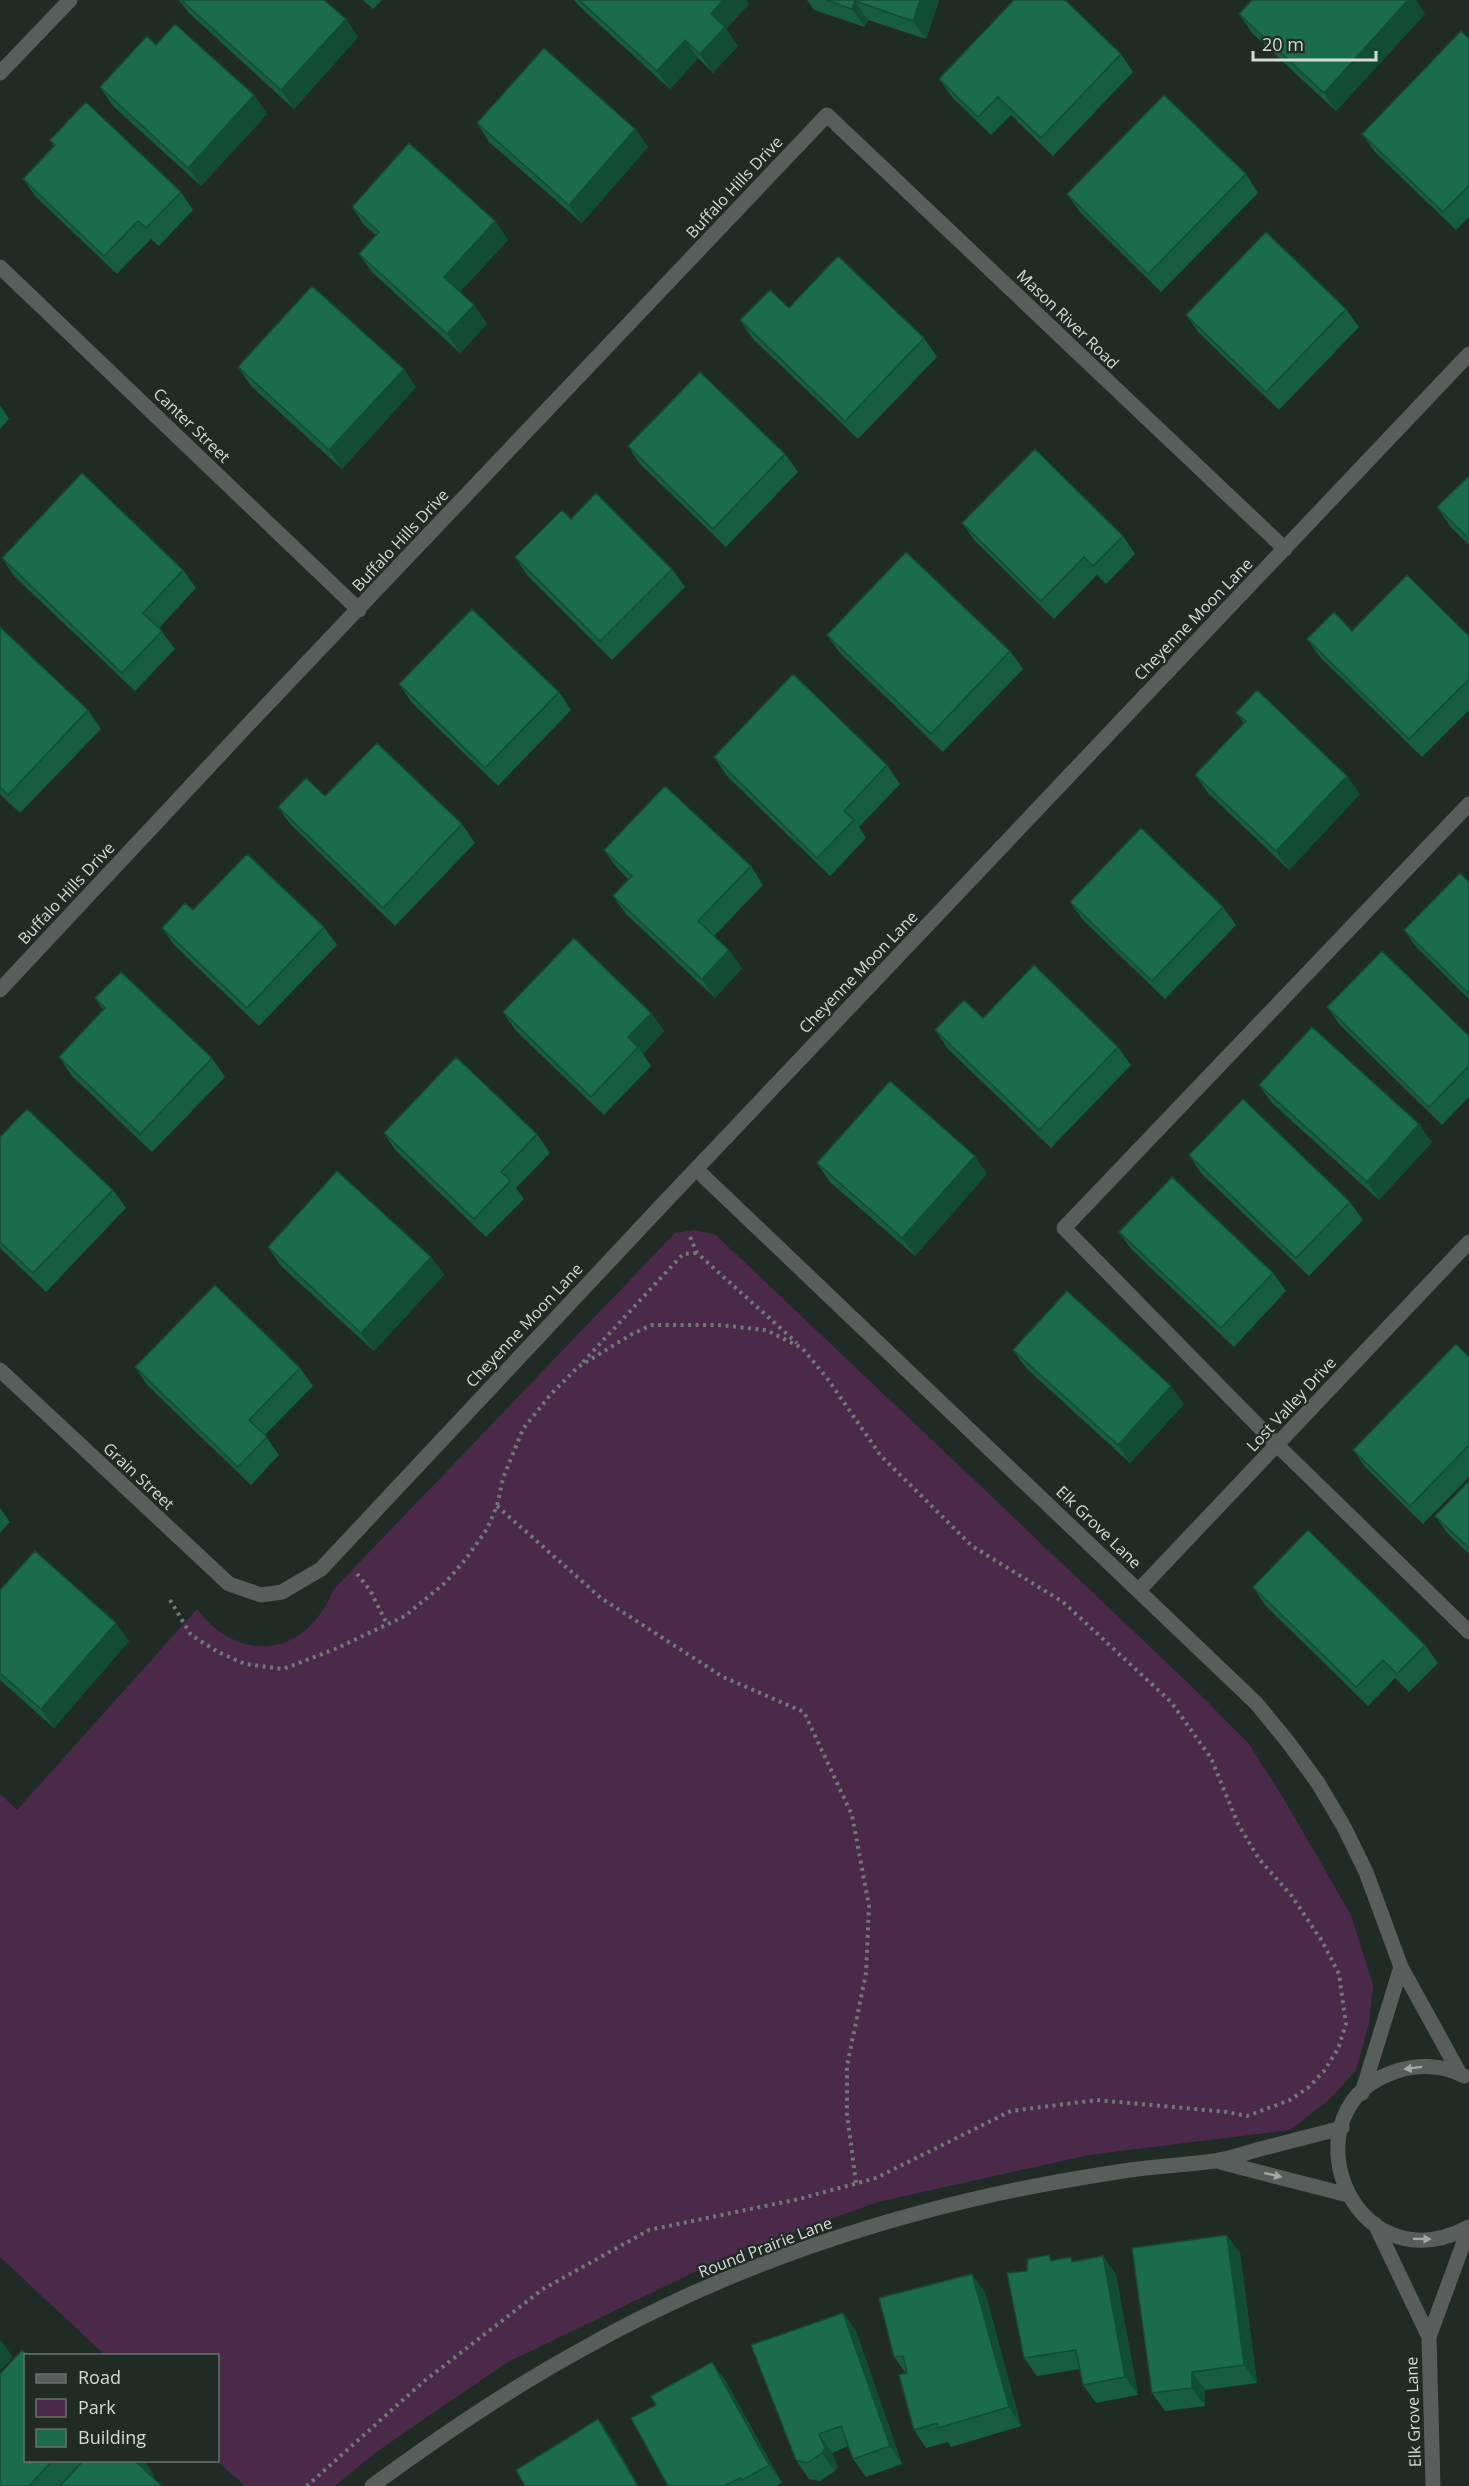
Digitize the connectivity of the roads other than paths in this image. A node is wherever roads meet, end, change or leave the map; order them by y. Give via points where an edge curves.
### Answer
1 (70, 0) edge
2 (0, 73) edge
3 (828, 114) joint
4 (0, 267) edge
5 (1469, 354) edge
6 (1285, 549) junction
7 (359, 610) junction
8 (1469, 804) edge
9 (0, 990) edge
10 (696, 1169) junction
11 (1469, 1242) edge
12 (0, 1370) edge
13 (1277, 1445) junction
14 (1139, 1590) junction
15 (261, 1595) joint
16 (1469, 1632) edge
17 (1401, 1967) junction
18 (1464, 2077) edge
19 (1362, 2093) junction
20 (1342, 2128) junction
21 (1217, 2161) junction
22 (1348, 2195) junction
23 (1375, 2224) junction
24 (1469, 2228) edge
25 (1429, 2337) junction
26 (372, 2486) edge
27 (1433, 2486) edge

1 - 2 street
3 - 6 street, Mason River Road
3 - 7 street, Buffalo Hills Drive
4 - 7 street, Canter Street
5 - 6 street, Cheyenne Moon Lane
6 - 10 street, Cheyenne Moon Lane
7 - 9 street, Buffalo Hills Drive
8 - 13 street via 1064,1228
10 - 14 street, Elk Grove Lane
10 - 15 street, Cheyenne Moon Lane via 321,1569 282,1592
11 - 13 street, Lost Valley Drive
12 - 15 street, Grain Street via 229,1584
13 - 14 street, Lost Valley Drive
13 - 16 street
14 - 17 street, Elk Grove Lane via 1256,1703 1317,1783 1366,1872
17 - 18 street, Elk Grove Lane
17 - 19 street
18 -> 19 street via 1433,2067 1407,2068 1382,2078
19 - 20 street
20 - 21 street, Round Prairie Lane
20 - 22 street via 1339,2169
21 -> 22 street, Round Prairie Lane
21 - 26 street, Round Prairie Lane via 1051,2182 969,2200 879,2225 731,2277 580,2350 455,2426
22 - 23 street
23 -> 24 street via 1400,2236 1427,2240
23 - 25 street, Elk Grove Lane
24 - 25 street, Elk Grove Lane
25 - 27 street, Elk Grove Lane

